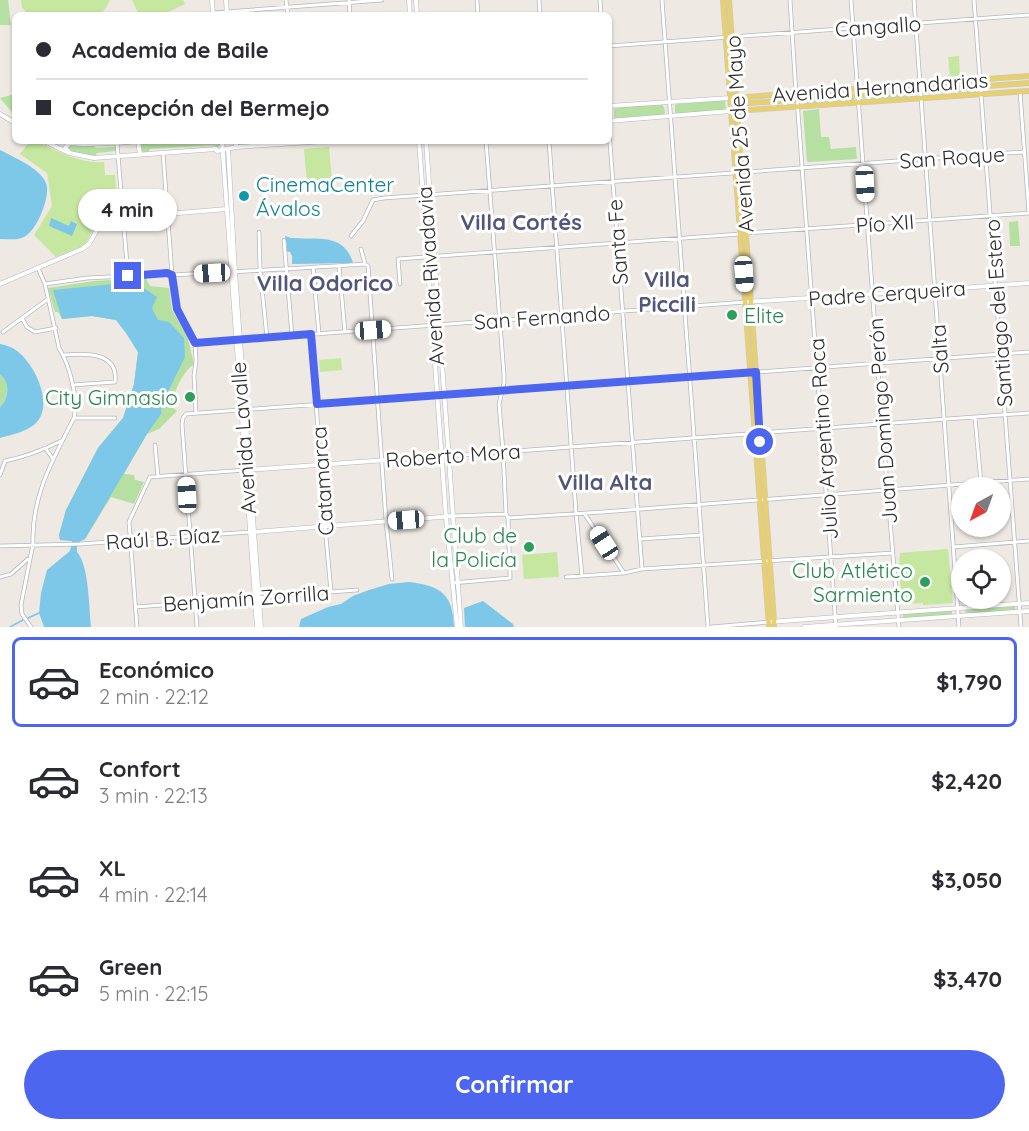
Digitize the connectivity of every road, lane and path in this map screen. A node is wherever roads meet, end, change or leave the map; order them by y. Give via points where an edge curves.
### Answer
1 (286, 0) edge
2 (382, 0) edge
3 (662, 0) edge
4 (723, 0) edge
5 (729, 0) edge
6 (790, 0) edge
7 (851, 0) edge
8 (914, 0) edge
9 (974, 0) edge
10 (349, 1) edge
11 (287, 7) junction
12 (244, 12) edge
13 (288, 12) edge
14 (1029, 15) edge
15 (976, 20) junction
16 (915, 23) junction
17 (853, 28) junction
18 (793, 32) junction
19 (729, 37) junction
20 (665, 41) junction
21 (612, 46) edge
22 (1029, 76) edge
23 (981, 80) junction
24 (920, 84) junction
25 (1029, 84) edge
26 (981, 86) junction
27 (858, 88) junction
28 (920, 91) junction
29 (1020, 91) junction
30 (1029, 91) edge
31 (982, 93) junction
32 (859, 95) junction
33 (797, 97) junction
34 (733, 98) junction
35 (921, 98) junction
36 (859, 102) junction
37 (669, 103) junction
38 (736, 104) junction
39 (612, 106) edge
40 (798, 106) junction
41 (734, 111) junction
42 (669, 116) junction
43 (612, 121) edge
44 (50, 144) edge
45 (68, 144) edge
46 (117, 144) edge
47 (138, 144) edge
48 (223, 144) edge
49 (236, 144) edge
50 (274, 144) edge
51 (419, 144) edge
52 (426, 144) edge
53 (486, 144) edge
54 (549, 144) edge
55 (610, 144) edge
56 (237, 147) junction
57 (225, 149) junction
58 (1023, 152) junction
59 (69, 153) junction
60 (163, 153) junction
61 (987, 154) junction
62 (140, 155) junction
63 (119, 156) junction
64 (925, 159) junction
65 (864, 164) junction
66 (802, 167) junction
67 (739, 172) junction
68 (674, 177) junction
69 (613, 182) junction
70 (552, 186) junction
71 (490, 190) junction
72 (430, 194) junction
73 (424, 195) junction
74 (229, 209) junction
75 (1029, 213) edge
76 (166, 214) junction
77 (990, 216) junction
78 (124, 217) junction
79 (929, 220) junction
80 (868, 225) junction
81 (806, 229) junction
82 (259, 232) dead end
83 (743, 233) junction
84 (351, 236) dead end
85 (679, 238) junction
86 (284, 240) dead end
87 (617, 243) junction
88 (556, 247) junction
89 (361, 249) dead end
90 (495, 251) junction
91 (431, 256) junction
92 (367, 265) junction
93 (339, 266) junction
94 (313, 267) junction
95 (38, 268) junction
96 (287, 268) junction
97 (260, 269) junction
98 (233, 272) junction
99 (172, 275) junction
100 (128, 276) junction
101 (1029, 282) edge
102 (0, 284) edge
103 (45, 284) junction
104 (400, 284) dead end
105 (996, 285) junction
106 (935, 290) junction
107 (872, 294) junction
108 (812, 298) junction
109 (48, 299) junction
110 (748, 302) junction
111 (684, 307) junction
112 (622, 312) junction
113 (562, 316) junction
114 (22, 318) junction
115 (500, 320) junction
116 (433, 325) junction
117 (440, 325) junction
118 (56, 328) junction
119 (373, 330) junction
120 (3, 332) dead end
121 (345, 332) junction
122 (311, 334) junction
123 (319, 334) junction
124 (292, 336) junction
125 (267, 338) junction
126 (238, 340) junction
127 (195, 343) junction
128 (1029, 352) edge
129 (1001, 354) junction
130 (64, 356) junction
131 (939, 358) junction
132 (878, 363) junction
133 (818, 368) junction
134 (754, 372) junction
135 (689, 376) junction
136 (628, 381) junction
137 (72, 385) junction
138 (567, 385) junction
139 (502, 390) junction
140 (438, 394) junction
141 (445, 394) junction
142 (377, 400) junction
143 (317, 404) junction
144 (243, 409) junction
145 (196, 412) junction
146 (1029, 413) edge
147 (1006, 416) junction
148 (74, 418) junction
149 (115, 418) dead end
150 (975, 418) junction
151 (944, 420) junction
152 (882, 424) junction
153 (822, 429) junction
154 (758, 433) junction
155 (694, 437) junction
156 (63, 440) junction
157 (633, 442) junction
158 (155, 445) dead end
159 (572, 446) junction
160 (46, 449) junction
161 (503, 452) junction
162 (443, 456) junction
163 (449, 456) junction
164 (52, 459) junction
165 (382, 460) junction
166 (321, 465) junction
167 (248, 470) junction
168 (186, 474) junction
169 (0, 475) edge
170 (158, 477) junction
171 (980, 477) edge
172 (1011, 477) edge
173 (1029, 479) edge
174 (1011, 481) joint
175 (948, 486) junction
176 (951, 486) edge
177 (888, 490) junction
178 (826, 494) junction
179 (762, 499) junction
180 (699, 504) junction
181 (637, 509) junction
182 (576, 513) junction
183 (584, 513) junction
184 (453, 516) junction
185 (507, 516) junction
186 (446, 517) junction
187 (386, 521) junction
188 (324, 526) junction
189 (252, 532) junction
190 (190, 536) junction
191 (701, 536) junction
192 (640, 538) junction
193 (130, 540) junction
194 (1029, 541) edge
195 (1016, 542) junction
196 (33, 544) junction
197 (0, 546) edge
198 (953, 547) joint
199 (893, 553) junction
200 (831, 556) junction
201 (30, 558) junction
202 (767, 560) junction
203 (703, 566) junction
204 (642, 569) junction
205 (624, 573) junction
206 (582, 576) junction
207 (0, 577) edge
208 (566, 577) dead end
209 (392, 579) dead end
210 (455, 583) junction
211 (357, 590) dead end
212 (331, 592) junction
213 (257, 597) junction
214 (195, 602) junction
215 (1029, 603) edge
216 (1020, 604) junction
217 (1011, 605) edge
218 (136, 607) junction
219 (951, 609) edge
220 (958, 609) edge
221 (1020, 612) junction
222 (1029, 612) edge
223 (897, 613) junction
224 (836, 617) junction
225 (958, 617) junction
226 (798, 620) junction
227 (898, 620) junction
228 (786, 621) junction
229 (771, 624) edge
230 (836, 626) edge
231 (31, 627) edge
232 (136, 627) edge
233 (197, 627) edge
234 (259, 627) edge
235 (456, 627) edge
236 (461, 627) edge
237 (709, 627) edge
238 (787, 627) edge
239 (798, 627) edge
240 (804, 627) edge
241 (898, 627) edge
242 (959, 627) edge
243 (1022, 627) edge

1 - 11 street
2 - 10 street
3 - 20 street
4 - 19 main road, Avenida 25 de Mayo
5 - 19 main road, Avenida 25 de Mayo
6 - 18 street, Julio Argentino Roca
7 - 17 street, Juan Domingo Perón
8 - 16 street, Salta
9 - 15 street, Santiago del Estero
10 - 11 street
11 - 12 street
11 - 13 street
14 - 15 street, Cangallo
15 - 16 street, Cangallo
15 - 23 street, Santiago del Estero
16 - 17 street, Cangallo
16 - 24 street, Salta
17 - 18 street, Cangallo
17 - 27 street, Juan Domingo Perón
18 - 19 street, Cangallo
18 - 33 street, Julio Argentino Roca
19 - 20 street, Cangallo
19 - 34 main road, Avenida 25 de Mayo
20 - 21 street, Cangallo
20 - 37 street
22 - 23 main road, Avenida Hernandarias
23 - 24 main road, Avenida Hernandarias
23 - 26 street, Santiago del Estero
24 - 27 main road, Avenida Hernandarias
24 - 28 street, Salta
25 - 26 main road, Avenida Hernandarias
26 - 28 main road, Avenida Hernandarias
26 - 31 street, Santiago del Estero
27 - 32 street, Juan Domingo Perón
27 - 33 main road, Avenida Hernandarias
28 - 32 main road, Avenida Hernandarias
28 - 35 street, Salta
29 - 30 main road, Avenida Hernandarias
29 - 31 main road, Avenida Hernandarias
29 - 58 street
31 - 35 main road, Avenida Hernandarias
31 - 61 street, Santiago del Estero
32 - 33 main road, Avenida Hernandarias
32 - 36 street, Juan Domingo Perón
33 - 34 main road, Avenida Hernandarias
33 - 38 main road, Avenida Hernandarias
33 - 40 street, Julio Argentino Roca
34 - 37 street
34 - 38 main road, Avenida 25 de Mayo
34 - 41 main road, Avenida 25 de Mayo
35 - 36 main road, Avenida Hernandarias
35 - 64 street, Salta
36 - 40 main road, Avenida Hernandarias
36 - 65 street, Juan Domingo Perón
37 - 39 street
37 - 42 street
38 - 41 main road, Avenida 25 de Mayo
40 - 41 main road, Avenida Hernandarias
40 - 66 street, Julio Argentino Roca
41 - 42 street
41 - 67 main road, Avenida 25 de Mayo
42 - 43 street
42 - 68 street
44 - 59 street
45 - 59 street via 65,148
46 - 63 street
47 - 62 street
48 - 57 street, Avenida Lavalle
49 - 56 street
50 - 56 street
51 - 73 street, Avenida Rivadavia
52 - 72 street, Avenida Rivadavia
53 - 71 street
54 - 70 street
55 - 69 street, Santa Fe
56 - 57 street
57 - 60 street
57 - 74 street, Avenida Lavalle
58 - 61 street, San Roque
58 - 75 street
59 - 63 street via 94,158
60 - 62 street
60 - 76 street
61 - 64 street, San Roque
61 - 77 street, Santiago del Estero
62 - 63 street
63 - 78 street
64 - 65 street, San Roque
64 - 79 street, Salta
65 - 66 street, San Roque
65 - 80 street, Juan Domingo Perón
66 - 67 street, San Roque
66 - 81 street, Julio Argentino Roca
67 - 68 street, San Roque
67 - 83 main road, Avenida 25 de Mayo
68 - 69 street, San Roque
68 - 85 street
69 - 70 street, San Roque
69 - 87 street, Santa Fe
70 - 71 street, San Roque
70 - 88 street
71 - 72 street, San Roque
71 - 90 street
72 - 73 street, San Roque
72 - 91 street, Avenida Rivadavia
73 - 84 street, San Roque via 373,200
73 - 91 street, Avenida Rivadavia
74 - 76 street
74 - 98 street, Avenida Lavalle
75 - 77 street, Pío XII
76 - 78 street
76 - 99 street
77 - 79 street, Pío XII
77 - 105 street, Santiago del Estero
78 - 95 street via 102,221 89,244
78 - 100 street
79 - 80 street, Pío XII
79 - 106 street, Salta
80 - 81 street, Pío XII
80 - 107 street, Juan Domingo Perón
81 - 83 street, Pío XII
81 - 108 street, Julio Argentino Roca
82 - 97 street
83 - 85 street, Pío XII
83 - 110 main road, Avenida 25 de Mayo
85 - 87 street, Pío XII
85 - 111 street
86 - 96 street
87 - 88 street, Pío XII
87 - 112 street, Santa Fe
88 - 90 street, Pío XII
88 - 113 street
89 - 92 street
90 - 91 street, Pío XII
90 - 115 street
91 - 104 street, Pío XII via 398,259
91 - 116 street, Avenida Rivadavia
91 - 117 street, Avenida Rivadavia
92 - 93 street
92 - 119 street
93 - 94 street
93 - 121 street
94 - 96 street
94 - 123 street
95 - 102 street
95 - 103 street
96 - 97 street
96 - 124 street
97 - 98 street
97 - 125 street
98 - 99 street
98 - 126 street, Avenida Lavalle
99 - 100 street
99 - 127 street via 177,309
100 - 103 street
101 - 105 street, Padre Cerqueira
103 - 109 street
105 - 106 street, Padre Cerqueira
105 - 129 street, Santiago del Estero
106 - 107 street, Padre Cerqueira
106 - 131 street, Salta
107 - 108 street, Padre Cerqueira
107 - 132 street, Juan Domingo Perón
108 - 110 street, Padre Cerqueira
108 - 133 street, Julio Argentino Roca
109 - 114 street
109 - 118 street
110 - 111 street, San Fernando
110 - 134 main road, Avenida 25 de Mayo
111 - 112 street, San Fernando
111 - 135 street
112 - 113 street, San Fernando
112 - 136 street, Santa Fe
113 - 115 street, San Fernando
113 - 138 street
114 - 118 street via 35,332
114 - 120 street
115 - 117 street, San Fernando
115 - 139 street
116 - 117 street, San Fernando
116 - 119 street, San Fernando
116 - 140 street, Avenida Rivadavia
117 - 141 street, Avenida Rivadavia
118 - 130 street
119 - 121 street, San Fernando
119 - 142 street
121 - 123 street, San Fernando
122 - 123 street, San Fernando
122 - 124 street, San Fernando
122 - 143 street, Catamarca
124 - 125 street, San Fernando
125 - 126 street, San Fernando
126 - 127 street, San Fernando
126 - 144 street, Avenida Lavalle
127 - 145 street
128 - 129 street
129 - 131 street
129 - 147 street, Santiago del Estero
130 - 137 street
130 - 137 street via 99,356 114,368 115,382
131 - 132 street
131 - 151 street, Salta
132 - 133 street
132 - 152 street, Juan Domingo Perón
133 - 134 street
133 - 153 street, Julio Argentino Roca
134 - 135 street
134 - 154 main road, Avenida 25 de Mayo
135 - 136 street
135 - 155 street
136 - 138 street
136 - 157 street, Santa Fe
137 - 148 street
138 - 139 street
138 - 159 street
139 - 141 street
139 - 161 street via 499,405
140 - 141 street
140 - 142 street
140 - 162 street, Avenida Rivadavia
141 - 163 street, Avenida Rivadavia
142 - 143 street
142 - 165 street
143 - 144 street
143 - 166 street, Catamarca
144 - 145 street
144 - 167 street, Avenida Lavalle
145 - 168 street via 186,414 182,424
146 - 147 street, Roberto Mora
147 - 150 street, Roberto Mora
147 - 172 street, Santiago del Estero
148 - 149 street
148 - 156 street
150 - 151 street, Roberto Mora
150 - 171 street
151 - 152 street, Roberto Mora
151 - 175 street, Salta
152 - 153 street, Roberto Mora
152 - 177 street, Juan Domingo Perón
153 - 154 street, Roberto Mora
153 - 178 street, Julio Argentino Roca
154 - 155 street, Roberto Mora
154 - 179 main road, Avenida 25 de Mayo
155 - 157 street, Roberto Mora
155 - 180 street
156 - 160 street
156 - 164 street
157 - 159 street, Roberto Mora
157 - 181 street, Santa Fe
158 - 170 street
159 - 161 street, Roberto Mora
159 - 182 street
160 - 164 street
160 - 169 street via 5,461
161 - 163 street, Roberto Mora
161 - 185 street
162 - 163 street, Roberto Mora
162 - 165 street, Roberto Mora
162 - 186 street, Avenida Rivadavia
163 - 184 street, Avenida Rivadavia
164 - 196 street via 40,489
165 - 166 street, Roberto Mora
165 - 187 street
166 - 167 street, Roberto Mora
166 - 188 street, Catamarca
167 - 168 street, Roberto Mora
167 - 189 street, Avenida Lavalle
168 - 170 street, Roberto Mora
168 - 190 street
170 - 193 street, Roberto Mora via 150,477 129,522
173 - 174 street, Raúl B. Díaz
174 - 195 street, Santiago del Estero
175 - 176 street, Raúl B. Díaz
175 - 177 street, Raúl B. Díaz
175 - 198 street, Salta
177 - 178 street, Raúl B. Díaz
177 - 199 street, Juan Domingo Perón
178 - 179 street, Raúl B. Díaz
178 - 200 street, Julio Argentino Roca
179 - 180 street, Raúl B. Díaz
179 - 202 main road, Avenida 25 de Mayo
180 - 181 street, Raúl B. Díaz
180 - 191 street
181 - 183 street, Raúl B. Díaz
181 - 192 street, Santa Fe
182 - 183 street, Raúl B. Díaz
182 - 185 street, Raúl B. Díaz
182 - 206 street
183 - 205 street
184 - 185 street, Raúl B. Díaz
184 - 186 street, Raúl B. Díaz
184 - 210 street, Avenida Rivadavia
185 - 210 street via 510,578
186 - 187 street, Raúl B. Díaz
186 - 210 street, Avenida Rivadavia
187 - 188 street, Raúl B. Díaz
187 - 209 street
188 - 189 street, Raúl B. Díaz
188 - 212 street, Catamarca
189 - 190 street, Raúl B. Díaz
189 - 213 street, Avenida Lavalle
190 - 193 street, Raúl B. Díaz
190 - 214 street
191 - 192 street
191 - 203 street
192 - 204 street, Santa Fe
193 - 196 street, Raúl B. Díaz
193 - 218 street
194 - 195 street
195 - 198 street
195 - 216 street, Santiago del Estero
196 - 197 street, Raúl B. Díaz
196 - 201 street
199 - 200 street
199 - 223 street, Juan Domingo Perón
200 - 202 street
200 - 224 street, Julio Argentino Roca
201 - 207 street via 11,574
201 - 231 street via 21,609
202 - 203 street
202 - 229 main road, Avenida 25 de Mayo
203 - 204 street
203 - 237 street
204 - 205 street
205 - 206 street
206 - 208 street
210 - 235 street, Avenida Rivadavia
210 - 236 street, Avenida Rivadavia
211 - 212 street, Benjamín Zorrilla
212 - 213 street, Benjamín Zorrilla
213 - 214 street, Benjamín Zorrilla
213 - 234 street, Avenida Lavalle
214 - 218 street, Benjamín Zorrilla
214 - 233 street
215 - 216 street
216 - 217 street
216 - 221 street, Santiago del Estero
218 - 232 street
219 - 223 street
220 - 225 street, Salta
221 - 222 street
221 - 225 street
221 - 243 street, Santiago del Estero
223 - 224 street
223 - 227 street, Juan Domingo Perón
224 - 226 street
224 - 230 street, Julio Argentino Roca
225 - 227 street
225 - 242 street, Salta
226 - 228 street
226 - 239 street
227 - 230 street
227 - 241 street, Juan Domingo Perón
228 - 229 street
228 - 238 street
229 - 237 street
230 - 240 street

